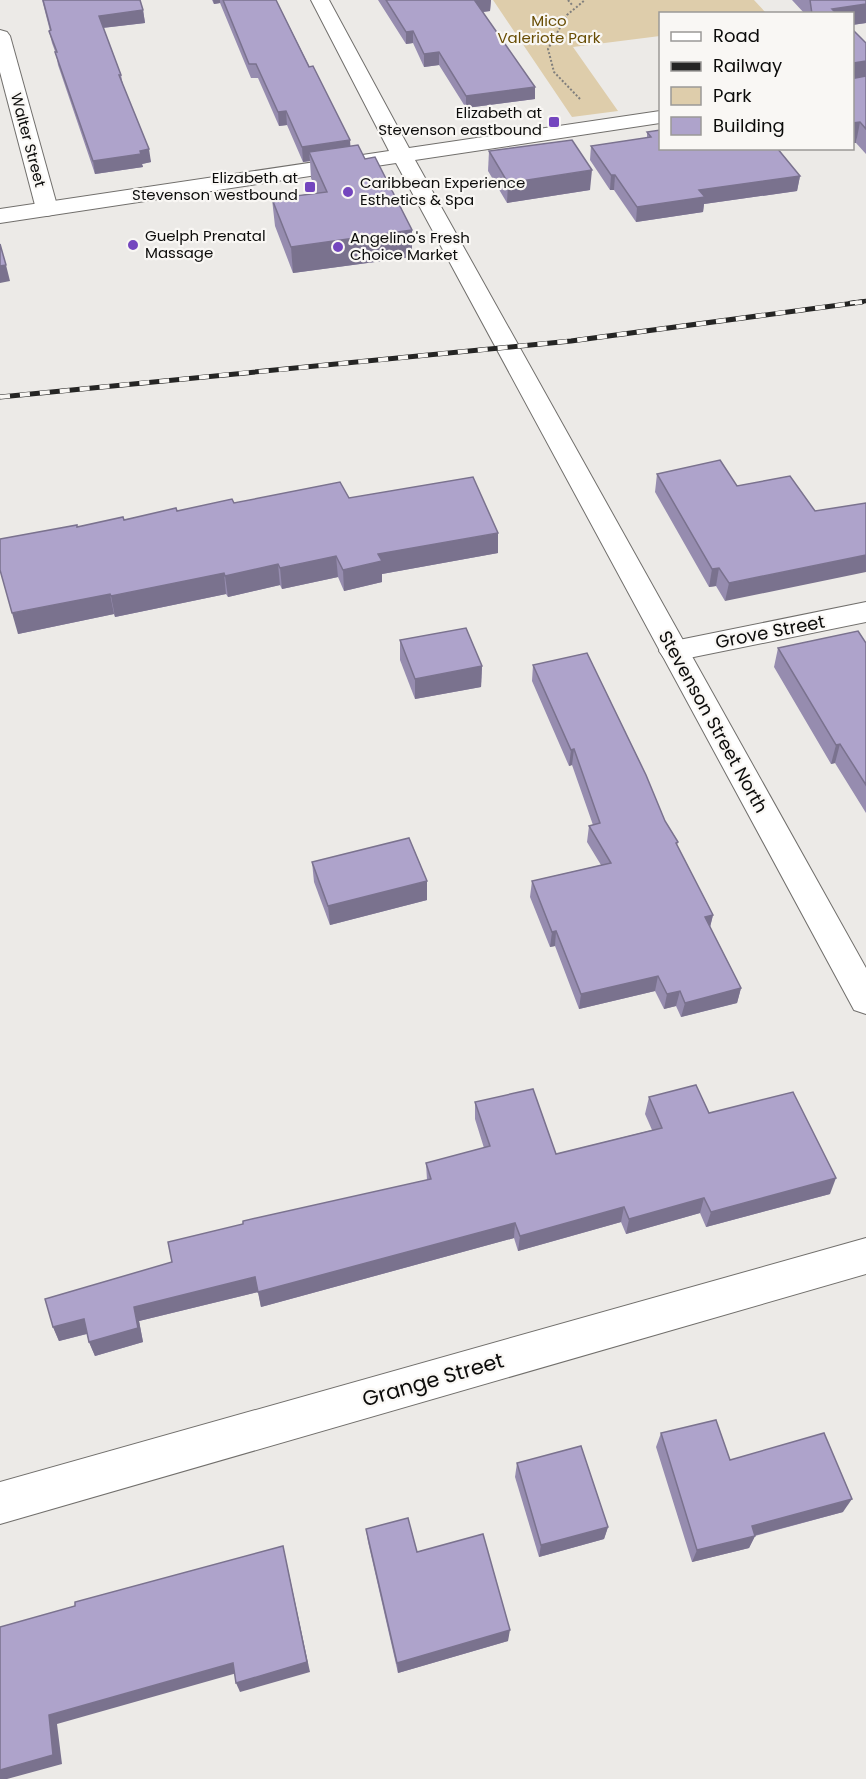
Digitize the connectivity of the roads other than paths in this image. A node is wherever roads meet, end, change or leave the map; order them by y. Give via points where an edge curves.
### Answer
1 (320, 0) edge
2 (0, 36) edge
3 (659, 117) edge
4 (402, 157) junction
5 (47, 209) junction
6 (0, 216) edge
7 (866, 612) edge
8 (674, 651) junction
9 (866, 1000) edge
10 (866, 1256) edge
11 (0, 1503) edge

1 - 4 main road, Stevenson Street North
2 - 5 main road, Walter Street
3 - 4 main road
4 - 5 main road
4 - 8 main road, Stevenson Street North
5 - 6 main road
7 - 8 main road, Grove Street
8 - 9 main road, Stevenson Street North
10 - 11 main road, Grange Street

